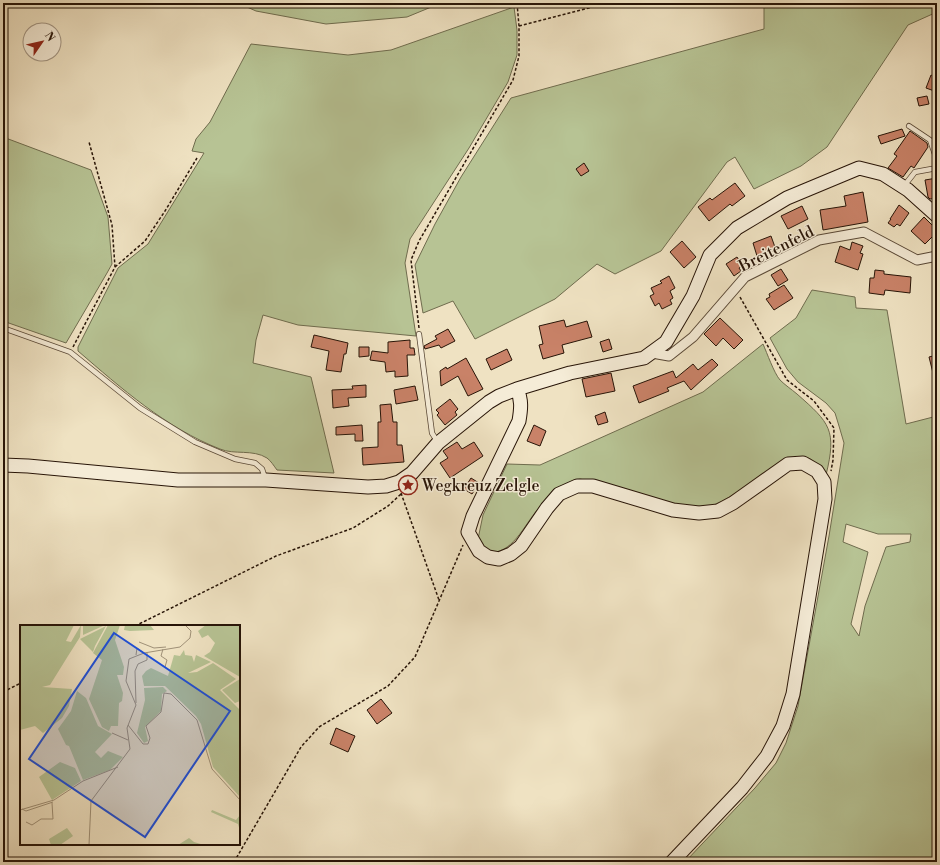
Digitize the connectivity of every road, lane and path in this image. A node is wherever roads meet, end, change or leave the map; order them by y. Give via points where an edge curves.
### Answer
1 (518, 3) edge
2 (608, 3) edge
3 (519, 26) junction
4 (910, 126) dead end
5 (89, 142) dead end
6 (197, 158) dead end
7 (937, 160) edge
8 (937, 168) edge
9 (903, 187) junction
10 (937, 216) edge
11 (937, 256) edge
12 (115, 267) junction
13 (735, 289) junction
14 (3, 328) edge
15 (419, 334) joint
16 (70, 352) junction
17 (652, 353) junction
18 (517, 389) junction
19 (438, 443) junction
20 (3, 465) edge
21 (830, 476) dead end
22 (266, 480) junction
23 (400, 488) junction
24 (468, 532) junction
25 (439, 600) junction
26 (138, 625) edge
27 (20, 684) edge
28 (3, 692) edge
29 (234, 862) edge
30 (672, 862) edge

1 - 3 path
2 - 3 path
3 - 15 path via 520,56 513,80 419,241 411,260
4 - 7 lane via 930,140
5 - 12 path via 112,225
6 - 12 path via 145,241
8 - 9 lane via 915,172
9 - 10 street
9 - 17 street via 883,174 859,168 787,198 737,228 710,255 693,296 666,342
11 - 13 street, Breitenfeld via 917,260 864,232 819,240 745,278
12 - 16 path
13 - 17 street, Breitenfeld via 693,337 669,356
13 - 21 path via 787,380 814,401 834,428
14 - 16 lane
15 - 19 lane via 432,433
16 - 22 lane via 140,408 195,442 235,459 256,463 262,469
17 - 18 street via 644,358 570,373
18 - 19 street via 488,402
18 - 24 street via 522,408 519,421 473,516
19 - 23 street
20 - 22 street via 178,480
22 - 23 street
23 - 25 path
23 - 26 path via 388,506 353,528 276,556
24 - 25 path
24 - 30 street via 478,551 488,557 499,559 521,546 559,494 577,486 593,486 673,510 699,513 718,511 733,503 788,464 803,463 817,471 824,482 825,499 793,694 782,726 767,756 742,788
25 - 29 path via 415,657 388,686 319,727 300,747
27 - 28 path

